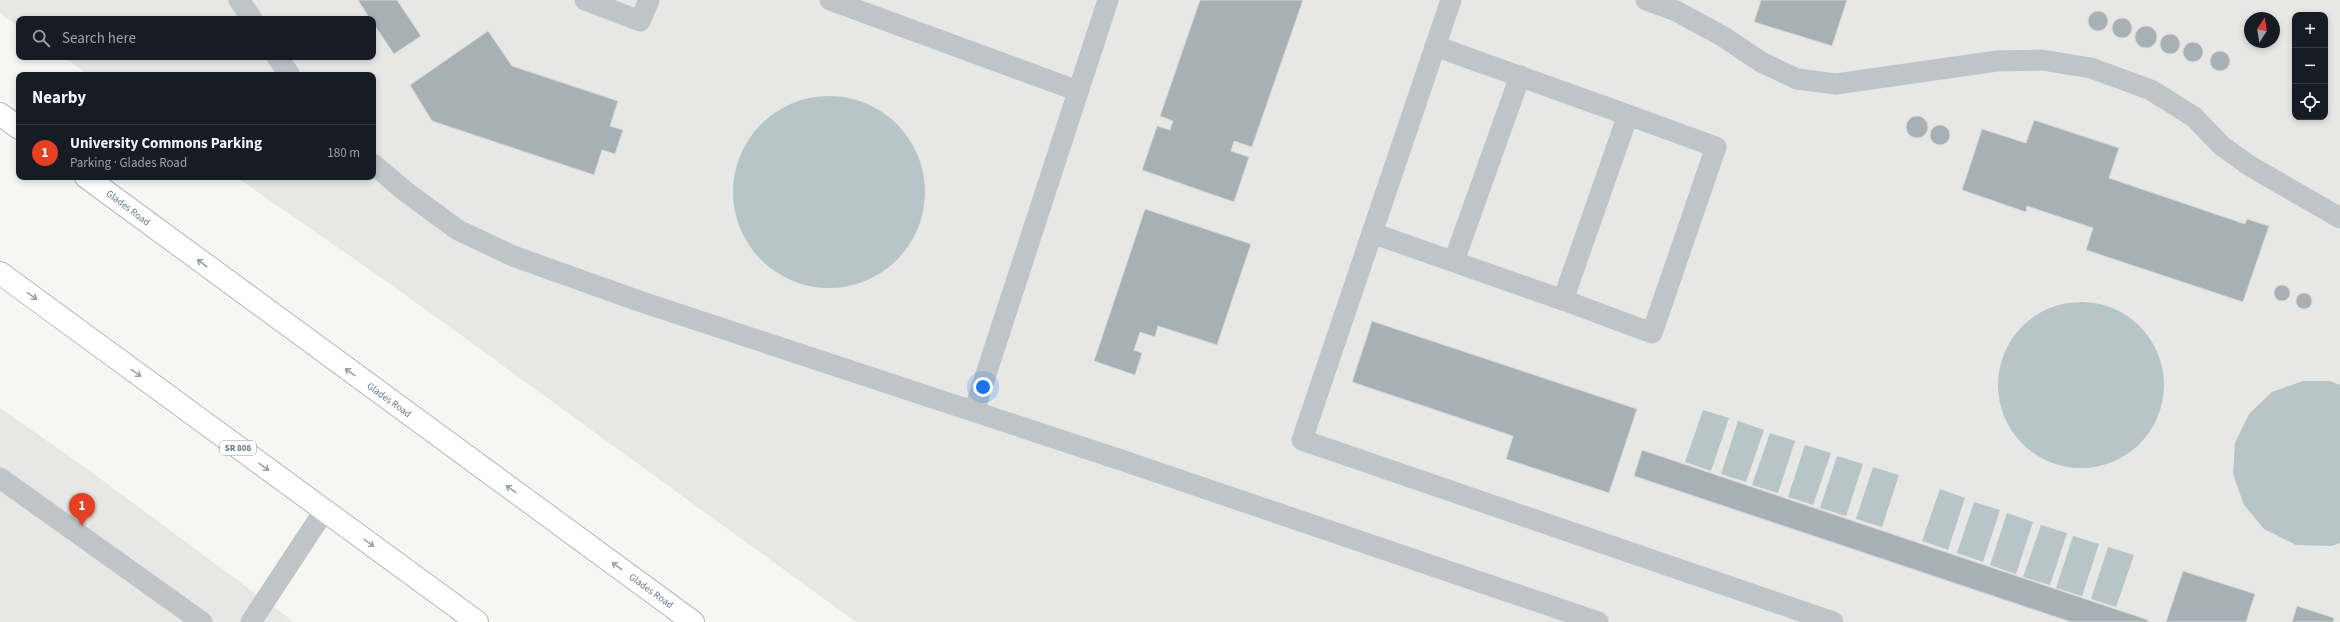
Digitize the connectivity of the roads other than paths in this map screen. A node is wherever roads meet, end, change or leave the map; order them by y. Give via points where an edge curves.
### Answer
1 (239, 0) edge
2 (585, 0) edge
3 (649, 0) edge
4 (830, 0) edge
5 (1108, 0) edge
6 (1451, 0) edge
7 (1646, 0) edge
8 (250, 16) edge
9 (1435, 46) junction
10 (279, 60) edge
11 (288, 72) edge
12 (1520, 76) junction
13 (1078, 91) junction
14 (0, 114) edge
15 (1628, 115) junction
16 (16, 126) edge
17 (376, 167) edge
18 (90, 180) edge
19 (2340, 218) edge
20 (1372, 233) junction
21 (1454, 261) junction
22 (0, 273) edge
23 (1563, 300) junction
24 (974, 411) junction
25 (0, 478) edge
26 (324, 511) junction
27 (202, 622) edge
28 (251, 622) edge
29 (477, 622) edge
30 (693, 622) edge
31 (1598, 622) edge
32 (1833, 622) edge

1 - 8 lane
2 - 3 lane via 640,21
4 - 13 lane
5 - 13 lane
6 - 9 lane
7 - 19 lane via 1676,11 1724,37 1761,62 1797,79 1836,84 1997,61 2042,60 2091,68 2151,90 2194,118 2222,146 2250,166
9 - 12 lane
9 - 20 lane
10 - 11 lane
12 - 15 lane
12 - 21 lane
13 - 24 lane
14 - 16 main road
15 - 23 lane
15 - 23 lane via 1716,147 1652,333
17 - 24 lane via 458,230 513,256 647,304
30 -> 18 main road, Glades Road
20 - 21 lane
20 - 32 lane via 1302,440
21 - 23 lane
22 -> 26 main road, SR 808
24 - 31 lane
25 - 27 lane
26 - 28 lane
26 -> 29 main road, SR 808

